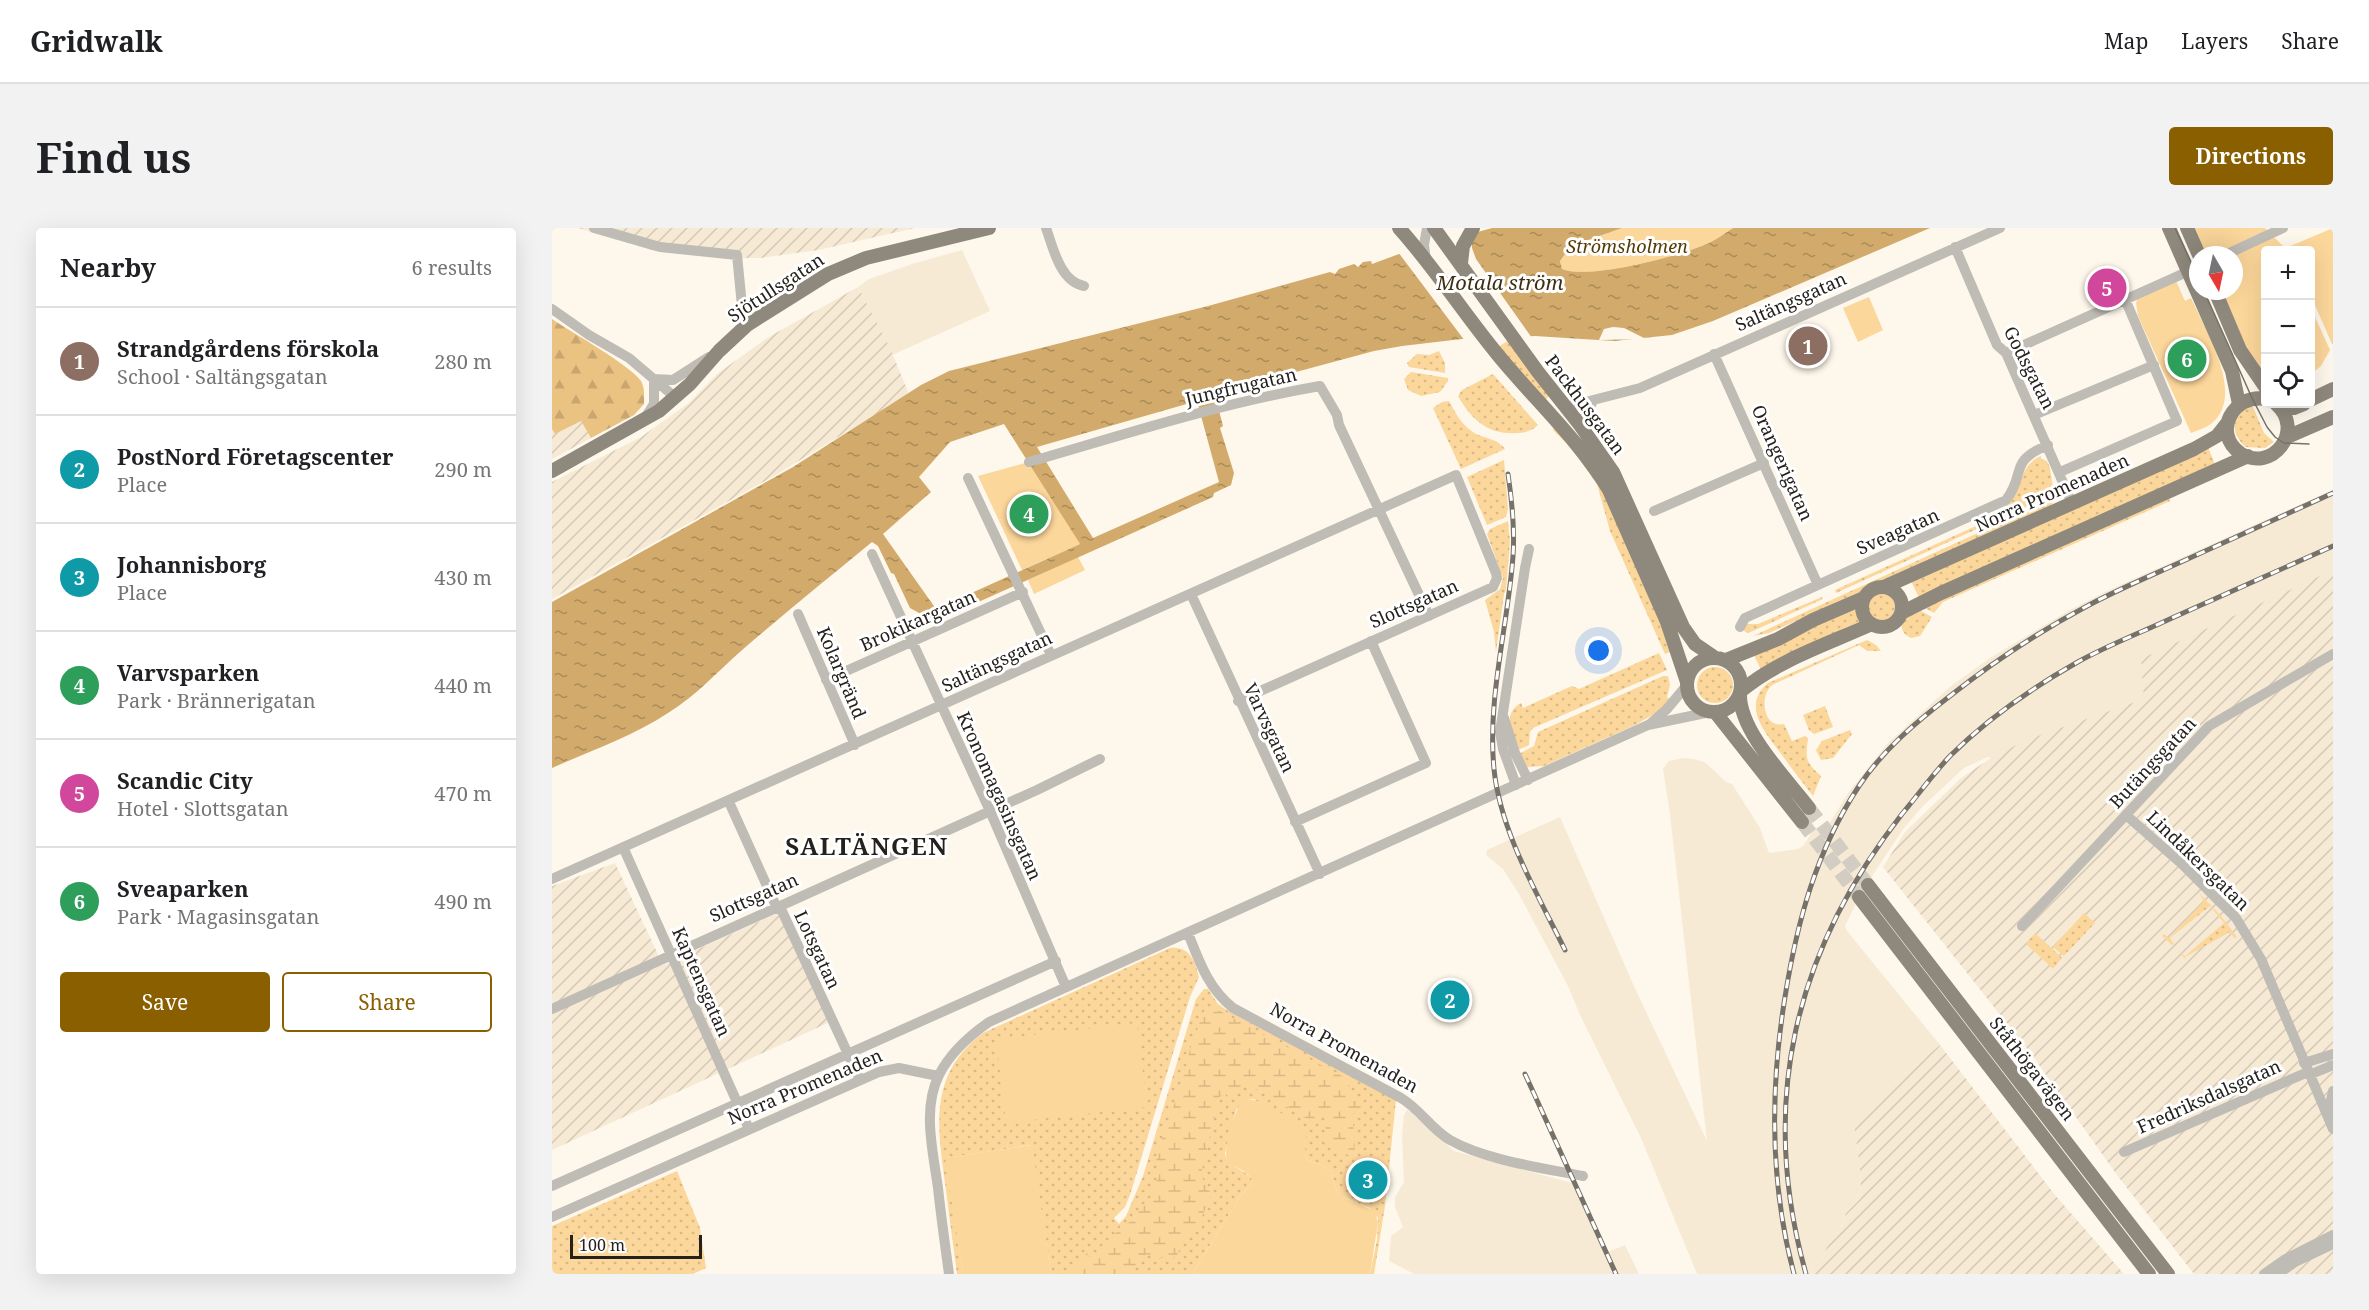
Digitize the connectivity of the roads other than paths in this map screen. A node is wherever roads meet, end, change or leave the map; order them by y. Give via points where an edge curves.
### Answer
1 (594, 228) edge
2 (989, 228) edge
3 (1046, 228) edge
4 (1399, 228) edge
5 (2000, 228) edge
6 (2169, 228) edge
7 (2187, 228) edge
8 (2279, 229) edge
9 (1434, 230) edge
10 (1471, 230) edge
11 (1420, 246) junction
12 (2195, 246) edge
13 (2243, 246) edge
14 (1955, 248) junction
15 (1461, 263) junction
16 (2189, 263) edge
17 (2189, 272) edge
18 (1083, 286) dead end
19 (2126, 299) junction
20 (2205, 300) edge
21 (2219, 300) edge
22 (552, 309) edge
23 (747, 325) junction
24 (719, 351) junction
25 (2006, 353) junction
26 (1714, 354) junction
27 (2154, 365) junction
28 (654, 379) junction
29 (2261, 382) edge
30 (2333, 387) edge
31 (2315, 391) edge
32 (2315, 397) edge
33 (676, 398) junction
34 (2261, 399) edge
35 (1593, 401) junction
36 (2239, 404) junction
37 (1566, 407) junction
38 (2279, 408) edge
39 (2034, 415) junction
40 (2333, 417) edge
41 (644, 421) junction
42 (2228, 422) junction
43 (1580, 425) junction
44 (2287, 437) junction
45 (2048, 445) junction
46 (2248, 456) junction
47 (1029, 462) dead end
48 (1764, 463) junction
49 (552, 471) edge
50 (2060, 472) junction
51 (1456, 475) joint
52 (969, 478) dead end
53 (2072, 503) junction
54 (1380, 509) junction
55 (1654, 511) dead end
56 (1529, 549) dead end
57 (872, 554) dead end
58 (1818, 585) junction
59 (1884, 587) junction
60 (1021, 588) junction
61 (1191, 594) junction
62 (1864, 598) junction
63 (1901, 613) junction
64 (798, 614) dead end
65 (1429, 616) junction
66 (1673, 619) junction
67 (1872, 624) junction
68 (1740, 627) dead end
69 (912, 642) junction
70 (1371, 642) junction
71 (2333, 654) edge
72 (1051, 655) junction
73 (1719, 657) junction
74 (826, 680) junction
75 (1688, 680) junction
76 (1740, 693) junction
77 (1238, 700) junction
78 (941, 706) junction
79 (1708, 711) junction
80 (1503, 715) junction
81 (1648, 725) junction
82 (855, 745) junction
83 (1100, 759) dead end
84 (1528, 780) junction
85 (1516, 785) junction
86 (729, 802) junction
87 (1809, 808) tunnel mouth
88 (990, 811) junction
89 (2126, 815) junction
90 (1295, 822) junction
91 (1802, 822) tunnel mouth
92 (624, 848) junction
93 (1320, 874) junction
94 (552, 879) edge
95 (1868, 885) tunnel mouth
96 (1859, 897) tunnel mouth
97 (776, 906) junction
98 (2022, 926) dead end
99 (1188, 933) junction
100 (670, 954) junction
101 (1056, 961) junction
102 (1066, 987) junction
103 (552, 1008) edge
104 (847, 1052) junction
105 (2333, 1054) edge
106 (2333, 1065) edge
107 (2307, 1070) junction
108 (939, 1076) junction
109 (860, 1080) junction
110 (2333, 1091) edge
111 (737, 1103) junction
112 (2333, 1124) edge
113 (748, 1129) junction
114 (2333, 1129) edge
115 (2124, 1152) dead end
116 (1583, 1176) dead end
117 (552, 1186) edge
118 (552, 1217) edge
119 (2333, 1235) edge
120 (2333, 1244) edge
121 (949, 1274) edge
122 (2149, 1274) edge
123 (2168, 1274) edge
124 (2264, 1274) edge
125 (2278, 1274) edge

1 - 23 street via 660,247 737,255
2 - 23 main road, Sjötullsgatan via 852,263
3 - 18 street via 1068,278
4 - 11 main road
5 - 14 street, Saltängsgatan
6 - 16 main road
7 - 12 main road
8 - 13 street
9 - 11 street
9 - 15 main road, Packhusgatan
10 - 15 main road via 1463,246
11 - 66 main road, Packhusgatan via 1426,260 1486,340 1599,474
14 - 25 street, Godsgatan via 1997,345
14 - 26 street, Saltängsgatan
15 - 37 main road, Packhusgatan
17 - 19 street
19 - 25 street
19 - 27 street
20 - 36 main road via 2232,371
21 - 29 main road via 2240,350
22 - 28 street via 629,358
23 - 24 main road, Sjötullsgatan
24 - 28 street via 678,378
24 - 33 main road, Sjötullsgatan
25 - 39 street, Godsgatan
26 - 35 street, Saltängsgatan via 1640,388
26 - 48 street, Orangerigatan
27 - 39 street
27 - 50 street via 2177,421
28 - 33 street
28 - 41 street via 654,404
30 - 31 main road
30 - 32 main road
33 - 41 main road, Sjötullsgatan
34 - 36 main road
35 - 37 street, Saltängsgatan
35 - 43 street
36 - 42 main road, Norra Promenaden
37 - 43 main road, Packhusgatan
38 - 44 main road via 2288,423
39 - 45 street, Godsgatan
40 - 44 main road
41 - 49 main road, Sjötullsgatan
42 - 46 main road via 2234,447
42 - 53 main road, Norra Promenaden via 2209,442
43 - 66 main road, Packhusgatan via 1613,472
44 - 46 main road via 2272,454
45 - 50 street, Godsgatan
45 - 58 street, Sveagatan via 2020,464 2014,491 2007,500
46 - 63 main road
47 - 54 street, Jungfrugatan via 1218,408 1320,386 1337,414
48 - 55 street
48 - 58 street, Orangerigatan
50 - 53 street, Godsgatan
51 - 54 street, Saltängsgatan
51 - 65 street, Slottsgatan via 1497,578 1493,587
52 - 60 street
53 - 59 main road, Norra Promenaden
54 - 61 street, Saltängsgatan
54 - 65 street, Jungfrugatan
56 - 80 street
57 - 69 street, Kronomagasinsgatan
58 - 68 street, Sveagatan via 1745,618
59 - 62 main road via 1872,590
59 - 63 main road via 1898,596
60 - 69 street, Brokikargatan
60 - 72 street
61 - 72 street, Saltängsgatan
61 - 77 street, Varvsgatan
62 - 67 main road via 1863,613
62 - 73 main road via 1778,639
63 - 67 main road via 1888,626
64 - 74 street, Kolargränd
65 - 70 street, Slottsgatan
66 - 73 main road, Packhusgatan
66 - 75 main road, Packhusgatan via 1686,650
67 - 76 main road via 1779,666
69 - 74 street, Brokikargatan
69 - 78 street, Kronomagasinsgatan
70 - 77 street, Slottsgatan
70 - 90 street via 1426,763
71 - 89 street, Butängsgatan via 2209,726
72 - 78 street, Saltängsgatan
73 - 75 main road via 1698,663
73 - 76 main road via 1739,673
74 - 82 street, Kolargränd
75 - 79 main road via 1691,698
75 - 81 street via 1667,709
76 - 79 main road via 1730,707
76 - 87 main road via 1747,727
77 - 90 street, Varvsgatan
78 - 82 street, Saltängsgatan
78 - 88 street, Kronomagasinsgatan
79 - 81 street via 1676,713 1663,722
79 - 91 main road
80 - 84 street
80 - 85 street via 1503,750
81 - 84 street
82 - 86 street, Saltängsgatan
83 - 88 street, Slottsgatan
84 - 85 street
85 - 93 street
86 - 92 street, Saltängsgatan
86 - 97 street, Lotsgatan
88 - 97 street, Slottsgatan
88 - 101 street, Kronomagasinsgatan
89 - 98 street, Butängsgatan
89 - 107 street, Lindåkersgatan via 2236,918 2261,958
90 - 93 street, Varvsgatan
92 - 94 street, Saltängsgatan
92 - 100 street, Kaptensgatan
93 - 99 street
95 - 123 main road, Ståthögavägen
96 - 122 main road, Ståthögavägen
97 - 100 street, Slottsgatan
97 - 104 street, Lotsgatan via 782,911
99 - 102 street
99 - 116 street, Norra Promenaden via 1208,981 1233,1008 1415,1106 1442,1134 1462,1146
100 - 103 street, Slottsgatan
100 - 111 street, Kaptensgatan
101 - 102 street, Kronomagasinsgatan
101 - 104 street
102 - 108 street via 989,1022 959,1048
104 - 109 street, Lotsgatan
104 - 111 street
105 - 107 street, Fredriksdalsgatan
106 - 107 street, Fredriksdalsgatan
107 - 114 street, Lindåkersgatan
107 - 115 street, Fredriksdalsgatan
108 - 109 street, Norra Promenaden via 899,1068
108 - 121 street via 930,1115
109 - 113 street, Norra Promenaden
110 - 112 street
111 - 113 street, Kaptensgatan
111 - 117 street
113 - 118 street, Norra Promenaden
119 - 124 street
120 - 125 street

